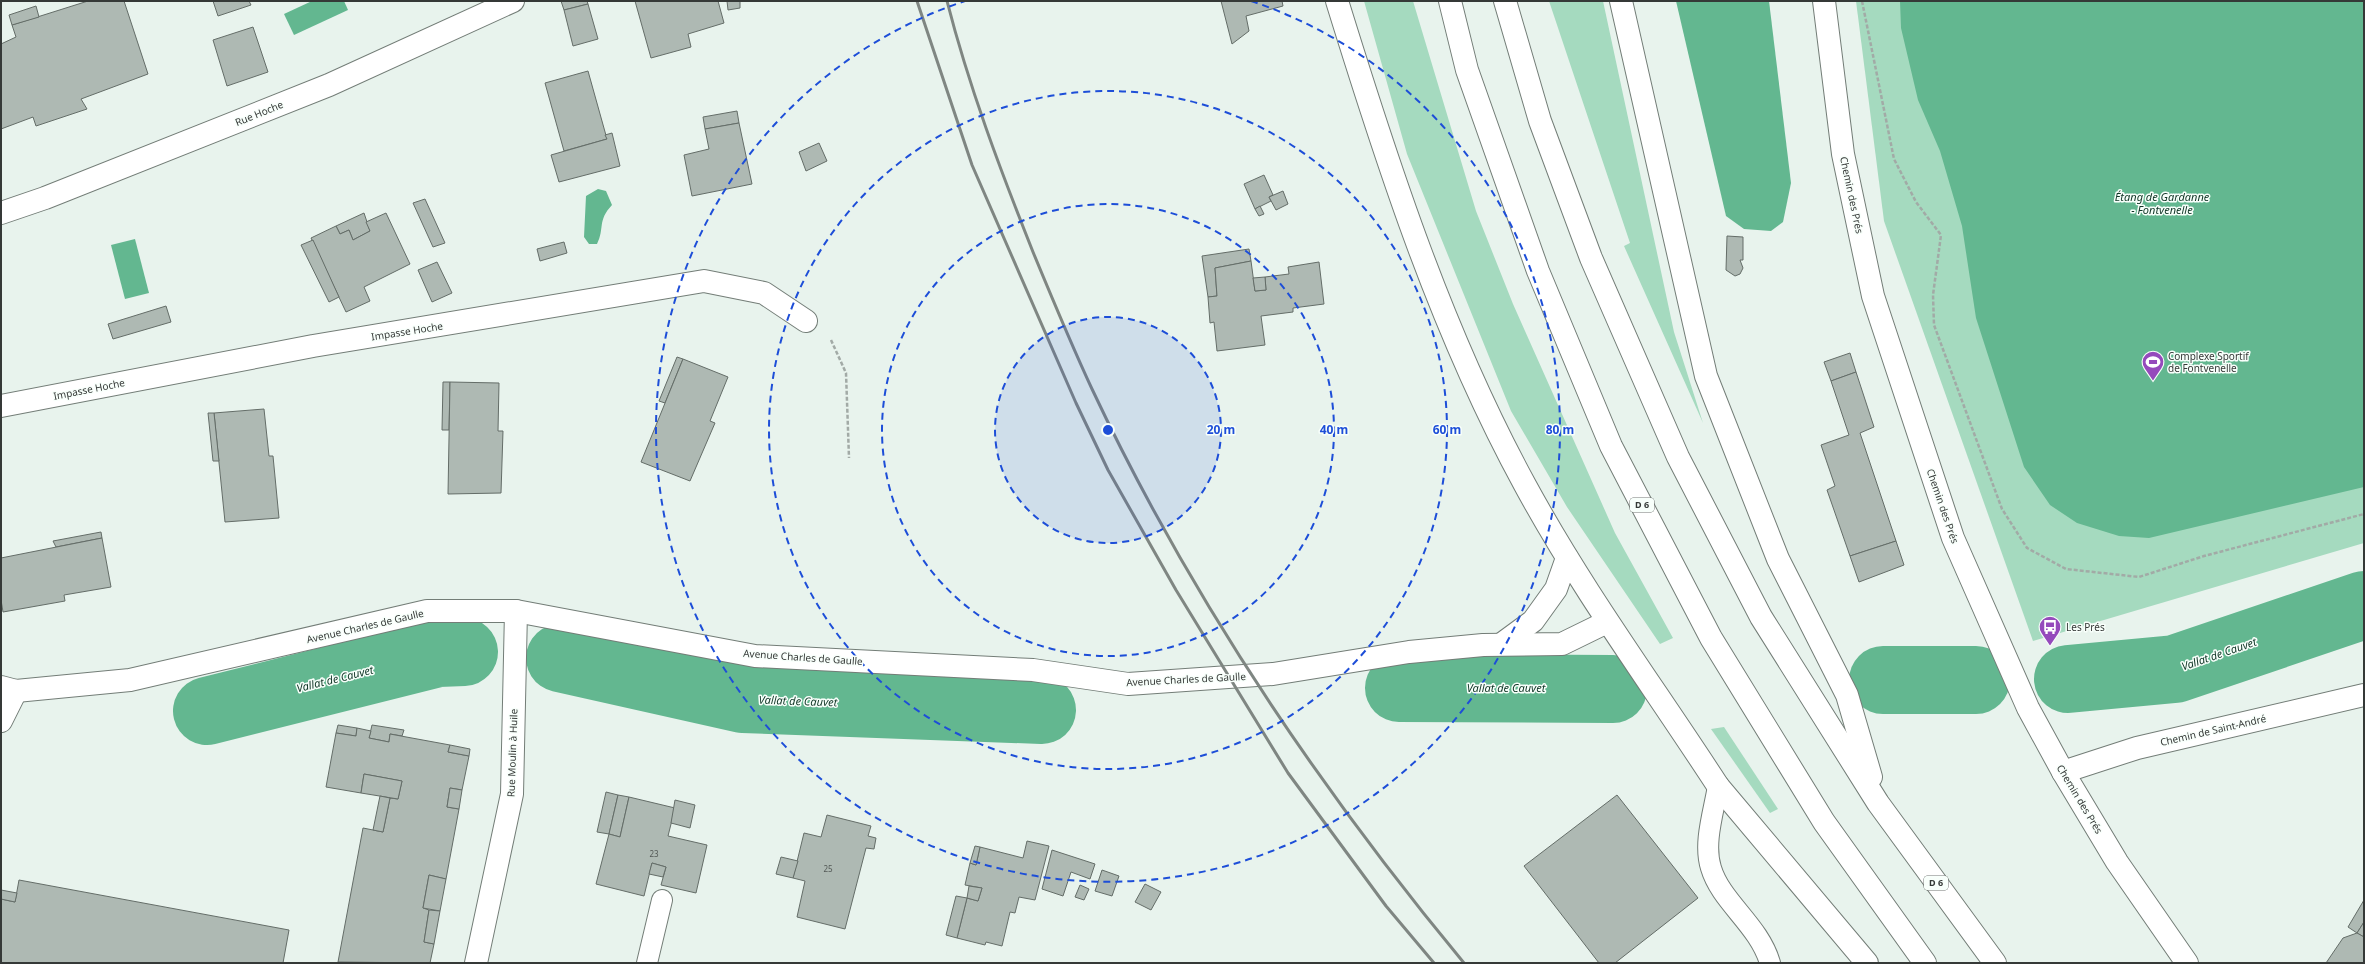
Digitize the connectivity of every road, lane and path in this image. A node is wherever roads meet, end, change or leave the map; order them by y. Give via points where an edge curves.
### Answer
1 (512, 1) edge
2 (1338, 1) edge
3 (1450, 1) edge
4 (1505, 1) edge
5 (1621, 1) edge
6 (1824, 1) edge
7 (1862, 1) edge
8 (1, 213) edge
9 (806, 322) joint
10 (1, 406) edge
11 (849, 458) dead end
12 (2364, 514) edge
13 (1568, 558) junction
14 (516, 611) junction
15 (1607, 622) junction
16 (1503, 643) junction
17 (9, 689) edge
18 (2364, 695) edge
19 (1, 721) edge
20 (2063, 772) junction
21 (1718, 786) junction
22 (1878, 803) junction
23 (662, 900) dead end
24 (476, 963) edge
25 (647, 963) edge
26 (1770, 963) edge
27 (1867, 963) edge
28 (1926, 963) edge
29 (1995, 963) edge
30 (2187, 963) edge

1 - 8 main road, Rue Hoche via 329,85 45,198
2 - 13 main road via 1371,112 1452,336 1524,484
3 - 28 main road, D 6 via 1467,70 1538,271 1611,446 1711,638 1824,822
4 - 22 main road, D 6 via 1540,121 1591,258 1678,457 1761,617
5 - 22 main road via 1706,376 1778,559 1847,695
6 - 20 main road, Chemin des Prés via 1843,154 1873,296 1953,538 2028,708
7 - 12 path via 1894,159 1916,202 1941,236 1933,295 1934,325 2002,509 2027,548 2066,569 2139,577 2204,556
9 - 10 main road, Impasse Hoche via 764,293 704,281 313,346
9 - 11 path via 831,340 846,373
13 - 15 main road
13 - 16 main road via 1556,589 1533,621
14 - 16 main road, Avenue Charles de Gaulle via 755,656 1033,670 1128,684 1274,674 1409,652
14 - 17 main road, Avenue Charles de Gaulle via 427,611 130,680
14 - 24 main road, Rue Moulin à Huile via 512,794
15 - 16 main road, Avenue Charles de Gaulle via 1562,644
15 - 21 main road
17 - 19 main road, Avenue Charles de Gaulle
18 - 20 main road, Chemin de Saint-André via 2138,748
20 - 30 main road, Chemin des Prés via 2117,862
21 - 26 lane via 1708,847 1711,867 1719,885 1754,929
21 - 27 main road
22 - 29 main road, D 6
23 - 25 lane

